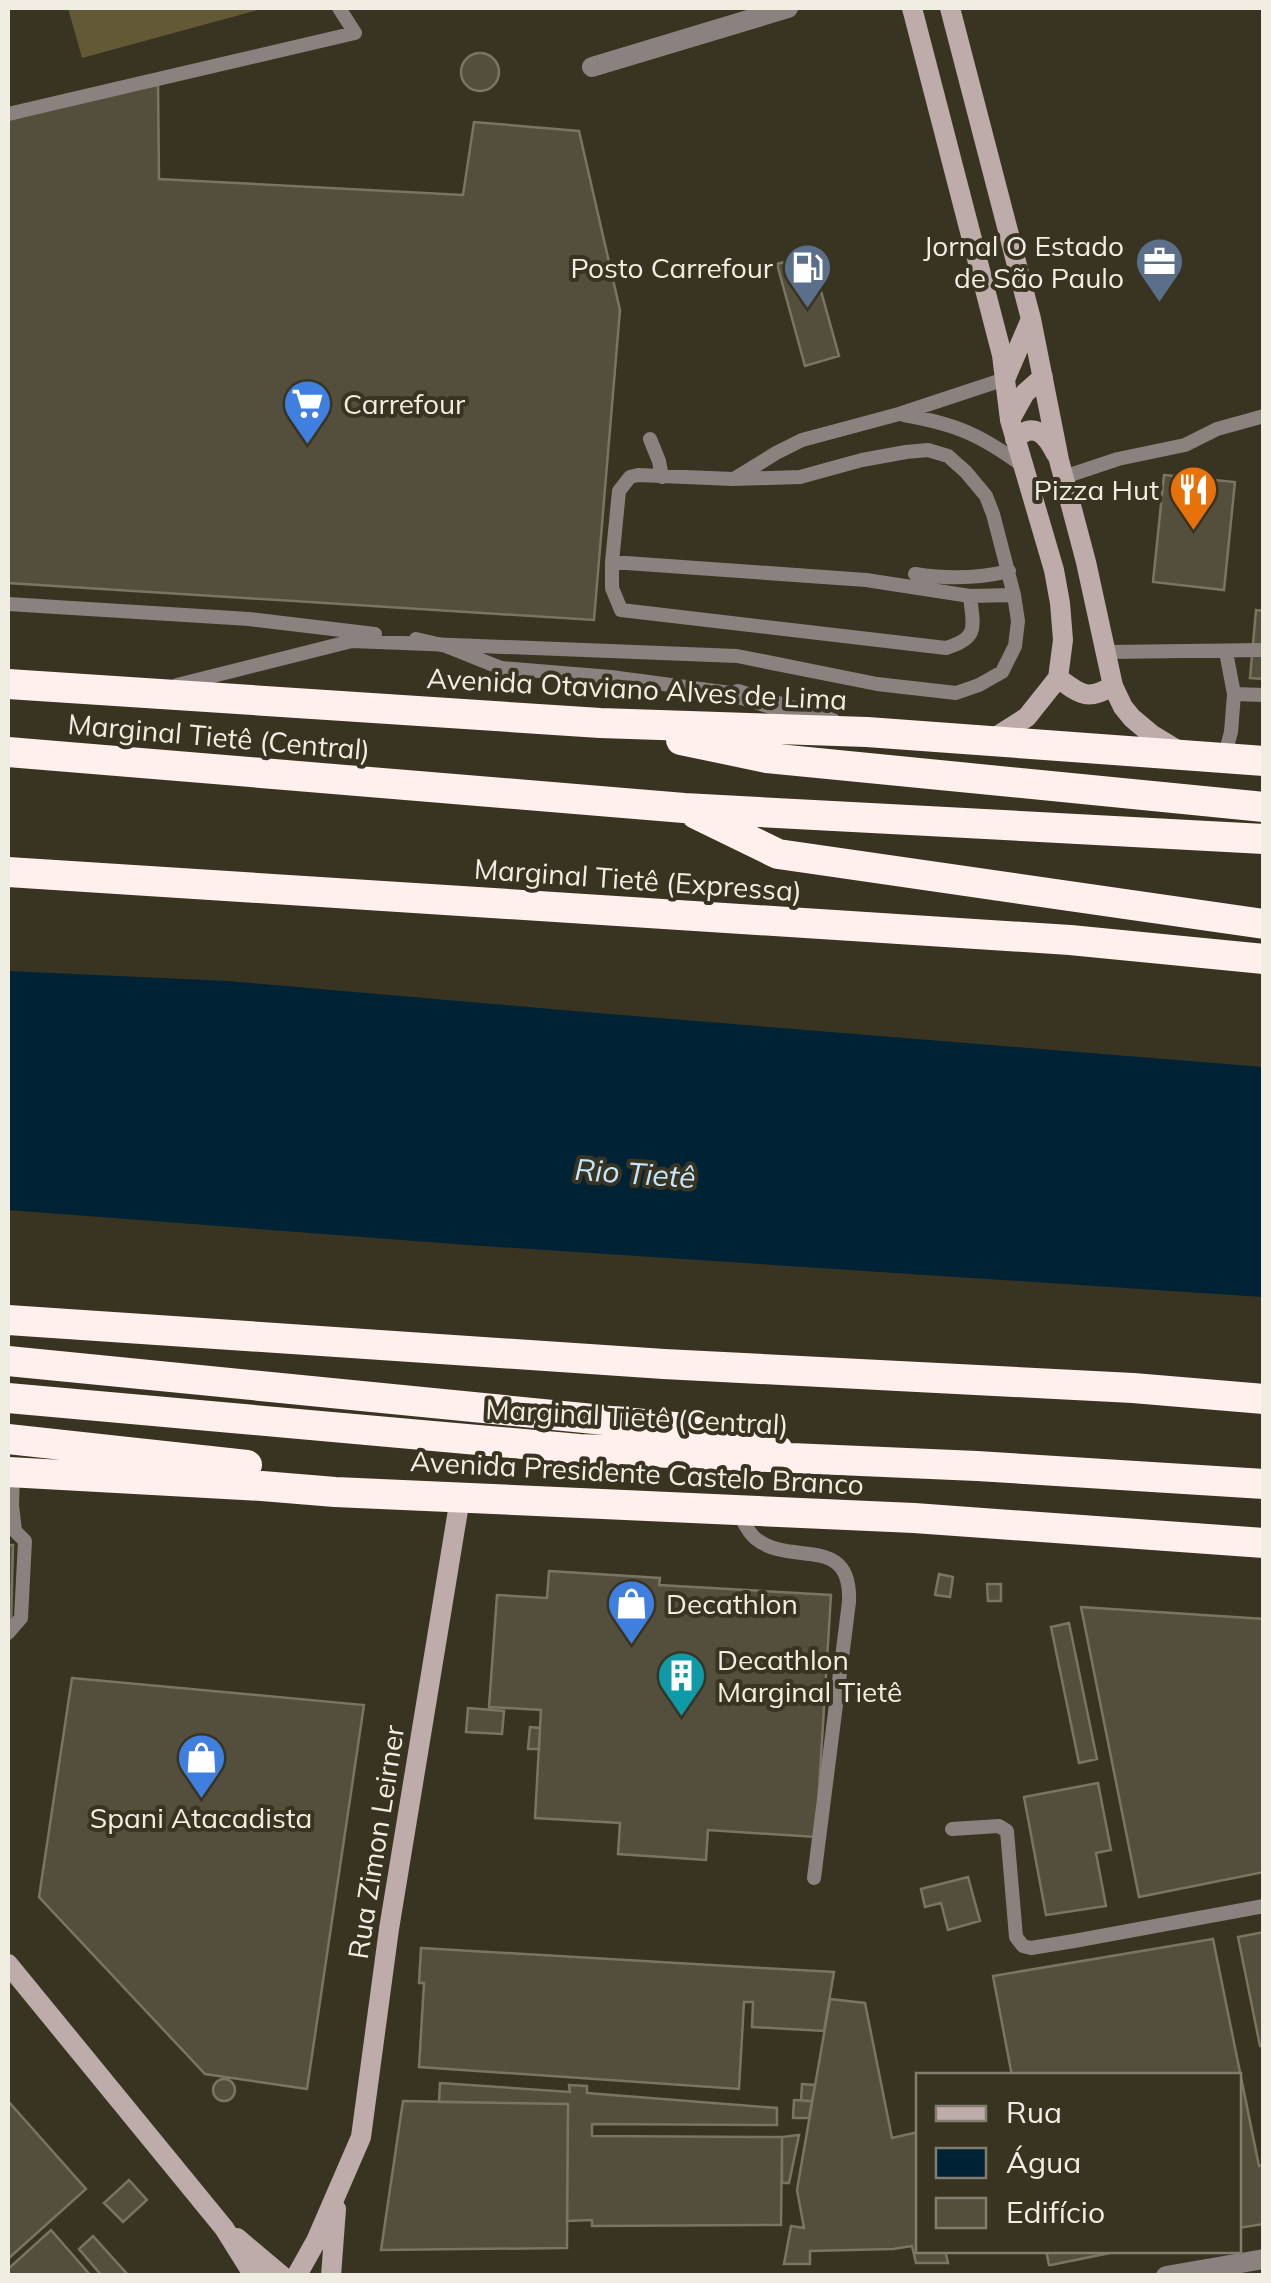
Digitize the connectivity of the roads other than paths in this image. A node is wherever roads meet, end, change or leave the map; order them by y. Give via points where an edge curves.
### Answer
1 (788, 8) edge
2 (912, 8) edge
3 (950, 8) edge
4 (342, 13) edge
5 (592, 67) dead end
6 (8, 114) edge
7 (1031, 318) junction
8 (1044, 377) junction
9 (1005, 379) junction
10 (898, 414) junction
11 (1264, 416) edge
12 (1012, 430) junction
13 (650, 439) dead end
14 (1023, 466) junction
15 (1061, 469) junction
16 (662, 477) junction
17 (734, 479) junction
18 (612, 562) junction
19 (1009, 571) junction
20 (915, 574) dead end
21 (1014, 595) junction
22 (970, 596) junction
23 (8, 604) edge
24 (1264, 650) edge
25 (1107, 652) junction
26 (1226, 652) junction
27 (1058, 678) junction
28 (8, 684) edge
29 (1113, 686) junction
30 (144, 693) junction
31 (738, 694) joint
32 (1234, 694) junction
33 (1264, 695) edge
34 (600, 723) junction
35 (866, 732) junction
36 (990, 740) junction
37 (8, 752) edge
38 (1185, 755) junction
39 (1224, 758) junction
40 (1264, 761) edge
41 (684, 808) junction
42 (1264, 808) edge
43 (1264, 839) edge
44 (8, 872) edge
45 (1264, 924) edge
46 (1264, 959) edge
47 (8, 1320) edge
48 (8, 1361) edge
49 (8, 1398) edge
50 (1264, 1398) edge
51 (8, 1439) edge
52 (796, 1460) junction
53 (10, 1472) edge
54 (1264, 1484) edge
55 (335, 1492) junction
56 (460, 1498) junction
57 (738, 1511) junction
58 (11, 1531) edge
59 (1264, 1543) edge
60 (8, 1633) edge
61 (952, 1830) dead end
62 (814, 1878) dead end
63 (1264, 1906) edge
64 (8, 1964) edge
65 (337, 2192) junction
66 (224, 2228) junction
67 (1264, 2259) edge
68 (297, 2275) edge
69 (254, 2276) edge
70 (282, 2276) edge
71 (311, 2276) edge
72 (331, 2276) edge
73 (1166, 2276) edge

1 - 5 street
2 - 9 main road
3 - 7 main road
4 - 6 lane via 355,33
7 - 8 main road
7 - 9 main road
8 - 12 main road via 1025,393
8 - 15 main road
9 - 10 lane
9 - 12 main road
10 - 14 lane via 958,427
10 - 17 lane via 802,440
11 - 15 lane via 1185,445
12 - 14 main road
12 - 15 main road via 1033,430 1048,439
13 - 16 lane
14 - 27 main road via 1060,603
15 - 25 main road
16 - 17 lane
16 - 18 lane via 630,477 619,491
17 - 19 lane via 800,477 906,452 948,456 986,496
18 - 22 lane via 848,578
18 - 22 lane via 621,610 946,648 970,636
19 - 20 lane via 970,578
19 - 21 lane
21 - 22 lane
21 - 30 lane via 1015,646 1002,672 956,693 737,656 352,642
23 - 31 lane, bridge via 249,619 416,638 501,668
24 - 26 lane
25 - 26 lane
25 - 29 main road
26 - 32 lane
27 - 29 main road via 1088,695
27 - 36 main road via 1028,717
28 - 30 highway, Avenida Otaviano Alves de Lima
29 - 38 main road via 1132,718
30 - 34 highway, Avenida Otaviano Alves de Lima
31 - 35 street
32 - 33 lane
32 - 39 lane
34 - 35 highway, Avenida Otaviano Alves de Lima
34 - 42 highway via 767,758
35 - 36 highway, Avenida Otaviano Alves de Lima
36 - 38 highway, Avenida Otaviano Alves de Lima
37 - 41 highway, Marginal Tietê (Central)
38 - 39 highway, Avenida Otaviano Alves de Lima
39 - 40 highway, Avenida Otaviano Alves de Lima
41 - 43 highway, Marginal Tietê (Central)
41 - 45 highway via 778,854
44 - 46 highway, Marginal Tietê (Expressa) via 1070,940
47 - 50 highway
48 - 52 highway via 695,1430 770,1444
49 - 52 highway, Marginal Tietê (Central) via 579,1450
51 - 55 highway via 282,1468
52 - 54 highway, Marginal Tietê (Central)
53 - 55 highway, Avenida Presidente Castelo Branco
53 - 58 lane
55 - 56 highway, Avenida Presidente Castelo Branco
56 - 57 highway, Avenida Presidente Castelo Branco
56 - 65 main road, Rua Zimon Leirner via 361,2137
57 - 59 highway, Avenida Presidente Castelo Branco
57 - 62 lane via 755,1538 821,1555 847,1576
58 - 60 lane via 25,1542 21,1618
61 - 63 lane via 1008,1831 1016,1937 1031,1948
64 - 66 main road
65 - 68 main road, Rua Zimon Leirner
65 - 72 main road, Rua Zimon Leirner
66 - 69 main road
66 - 70 main road
67 - 73 street
68 - 71 main road

